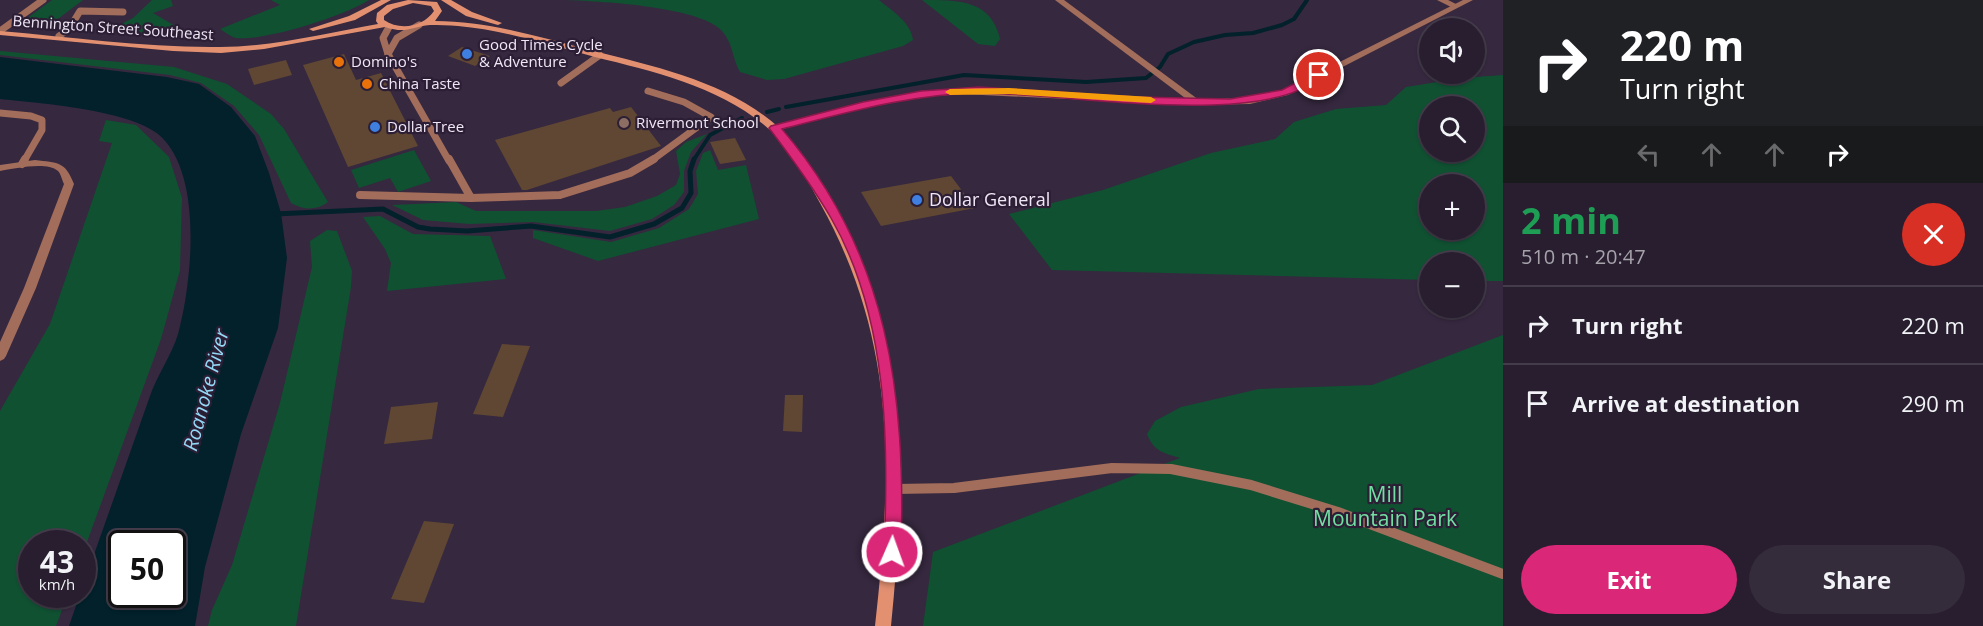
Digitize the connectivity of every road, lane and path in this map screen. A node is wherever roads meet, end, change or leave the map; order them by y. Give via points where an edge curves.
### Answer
1 (43, 0) edge
2 (387, 0) edge
3 (445, 0) edge
4 (1059, 0) edge
5 (1441, 0) edge
6 (1469, 0) edge
7 (403, 1) edge
8 (433, 4) edge
9 (1456, 6) junction
10 (123, 12) dead end
11 (380, 15) junction
12 (422, 24) junction
13 (387, 26) junction
14 (489, 28) junction
15 (0, 32) edge
16 (331, 33) junction
17 (59, 36) junction
18 (549, 42) junction
19 (237, 48) junction
20 (388, 54) junction
21 (600, 56) junction
22 (561, 83) dead end
23 (648, 91) dead end
24 (1196, 102) junction
25 (0, 113) edge
26 (774, 128) junction
27 (22, 164) junction
28 (0, 168) edge
29 (360, 195) dead end
30 (471, 198) junction
31 (0, 356) edge
32 (895, 489) junction
33 (1503, 574) edge
34 (883, 626) edge

1 - 15 lane
2 - 19 main road via 352,18
3 - 18 main road via 468,14 524,29
4 - 24 street
5 - 9 street
6 - 9 street
7 - 8 main road
7 - 11 main road, Bennington Street Southeast
8 - 12 main road via 436,15
8 - 14 main road
9 - 24 street via 1285,93 1250,101
10 - 17 lane via 80,12
11 - 13 main road via 380,21
11 - 16 main road, Bennington Street Southeast
12 - 13 main road, Bennington Street Southeast
12 - 14 main road, Bennington Street Southeast via 457,23
12 - 20 lane via 398,38
13 - 16 main road, Bennington Street Southeast
13 - 20 lane via 383,38
14 - 18 main road
15 - 17 main road, Bennington Street Southeast
16 - 19 main road, Bennington Street Southeast
17 - 19 main road, Bennington Street Southeast via 173,48
18 - 21 main road
20 - 30 lane
21 - 22 lane
21 - 26 main road via 690,80 740,104
23 - 30 lane via 684,102 711,117 630,173 560,195
24 - 26 street via 962,91 863,105
25 - 27 lane via 42,120 42,130
26 - 32 main road via 838,220 866,284 886,369
27 - 28 street
27 - 31 street via 57,166 68,176 69,184
29 - 30 lane
32 - 33 lane via 954,488 1102,469 1172,469 1251,485 1338,512
32 - 34 main road

